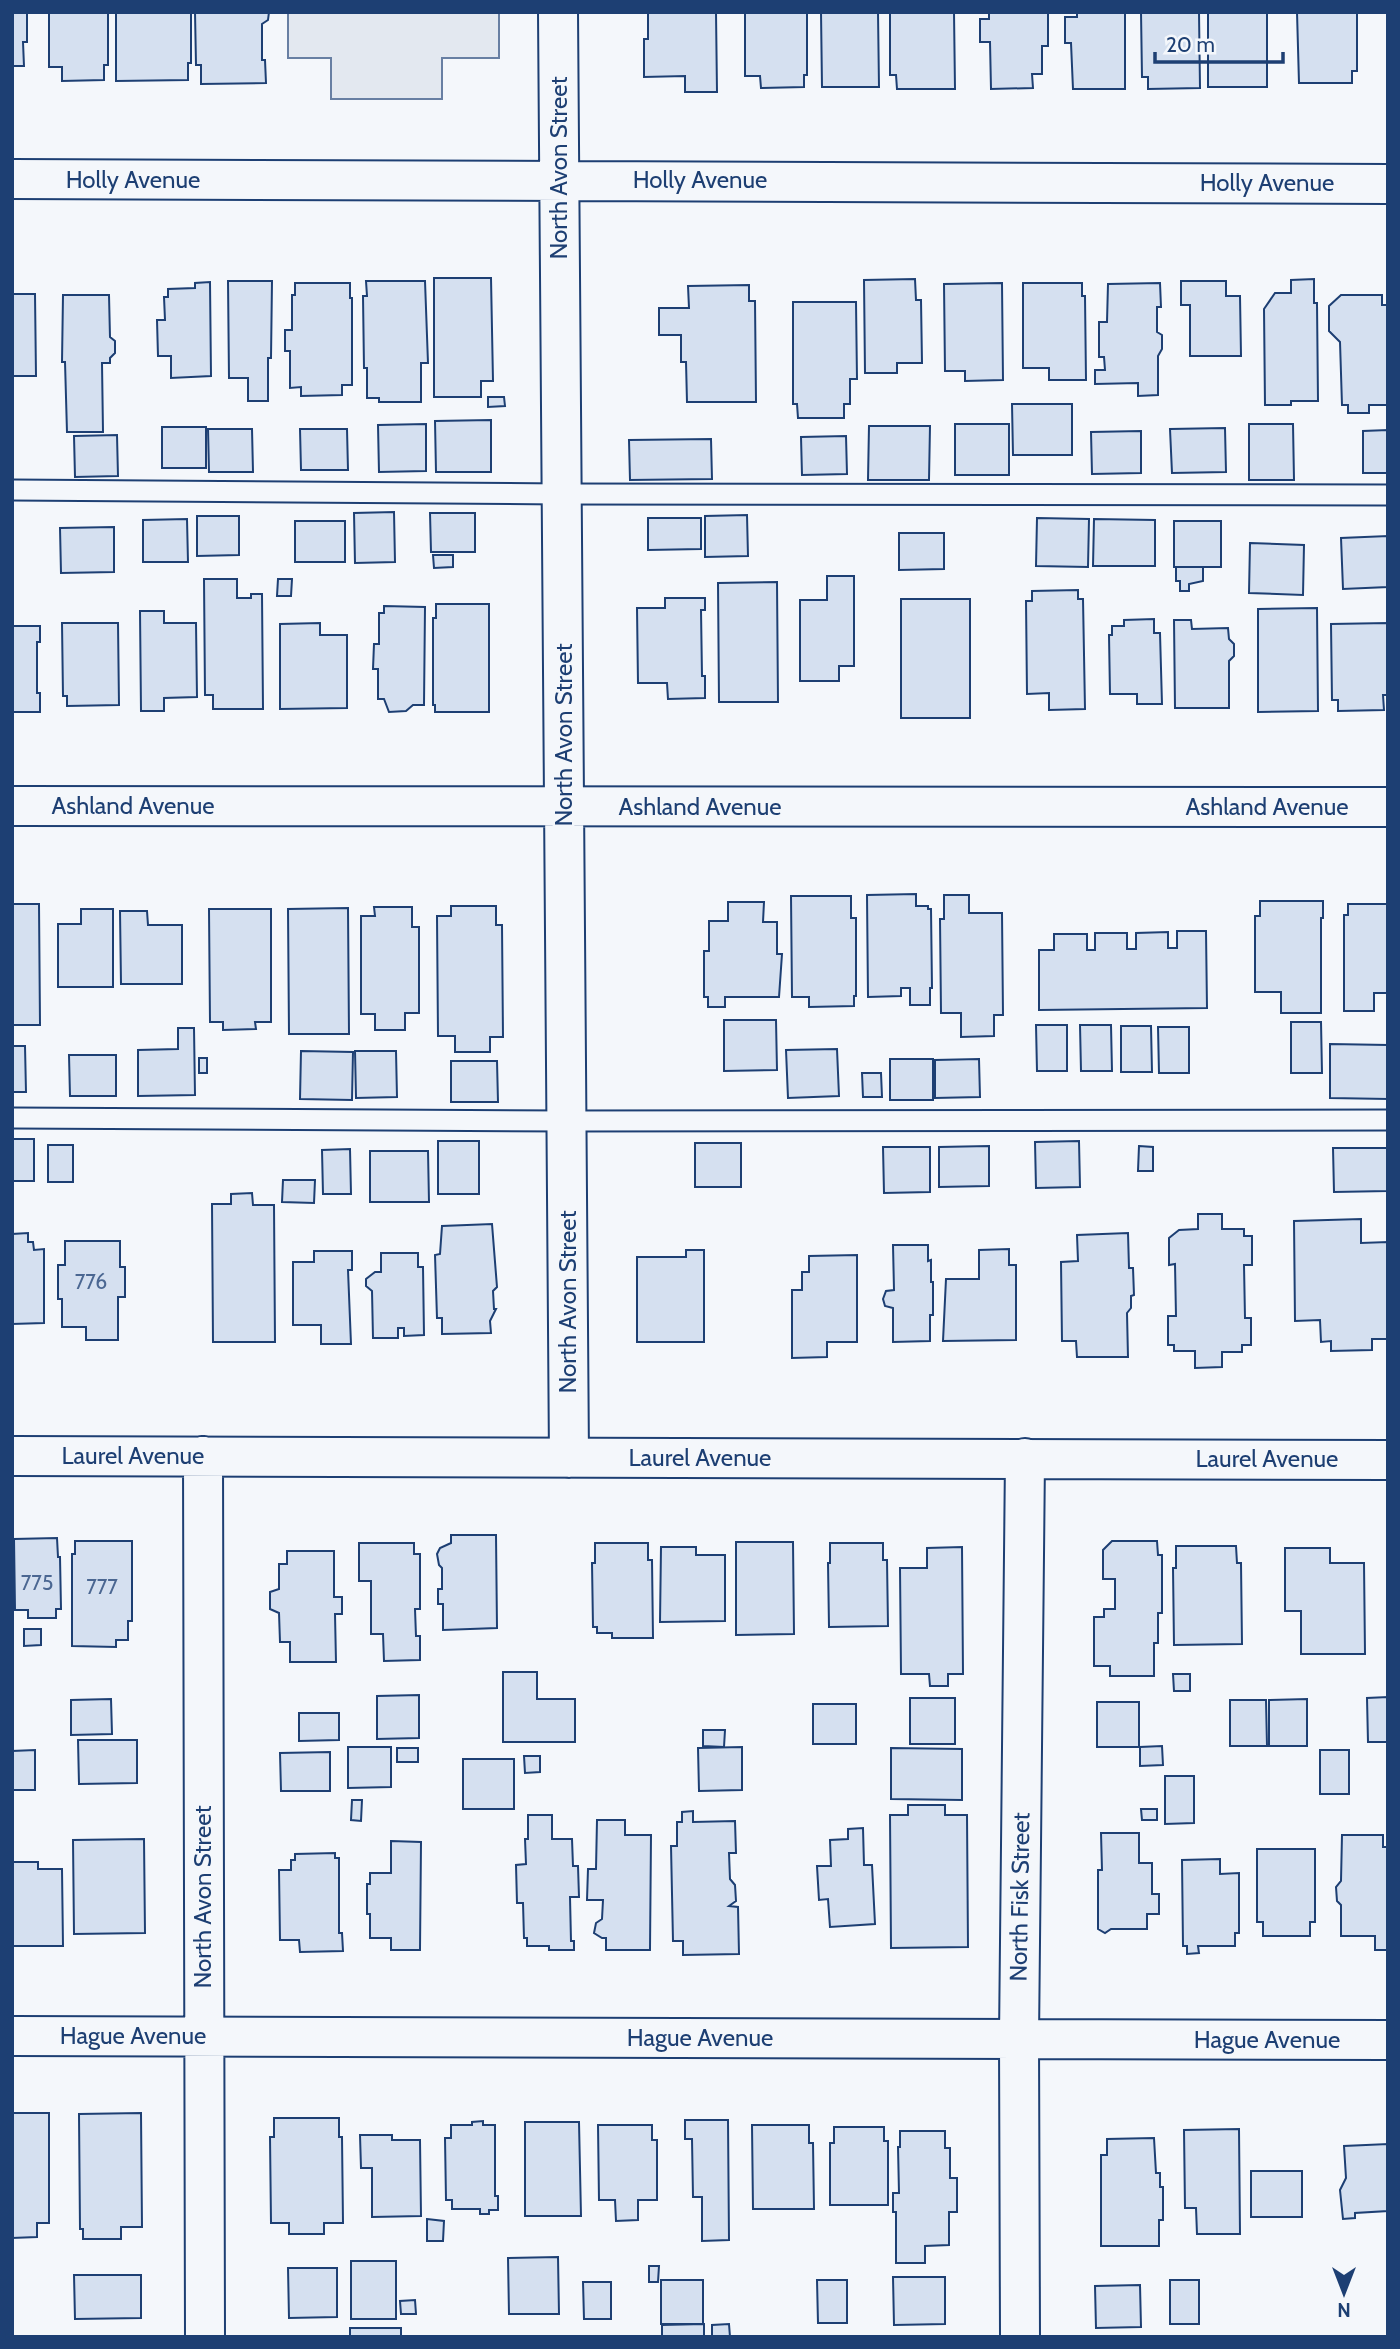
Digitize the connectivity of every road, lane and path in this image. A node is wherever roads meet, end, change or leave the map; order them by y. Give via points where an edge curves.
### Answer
1 (558, 12) edge
2 (12, 180) edge
3 (559, 180) junction
4 (1388, 184) edge
5 (12, 490) edge
6 (562, 494) junction
7 (1388, 495) edge
8 (12, 806) edge
9 (564, 807) junction
10 (1388, 807) edge
11 (12, 1118) edge
12 (1388, 1120) edge
13 (567, 1121) junction
14 (12, 1456) edge
15 (203, 1456) junction
16 (569, 1458) junction
17 (1025, 1458) junction
18 (1388, 1460) edge
19 (12, 2035) edge
20 (203, 2036) junction
21 (1019, 2039) junction
22 (1388, 2040) edge
23 (205, 2337) edge
24 (1020, 2337) edge

1 - 3 street, North Avon Street
2 - 3 street, Holly Avenue
3 - 4 street, Holly Avenue
3 - 6 street, North Avon Street
5 - 6 lane
6 - 7 lane
6 - 9 street, North Avon Street
8 - 9 street, Ashland Avenue
9 - 10 street, Ashland Avenue
9 - 13 street, North Avon Street
11 - 13 lane
12 - 13 lane
13 - 16 street, North Avon Street
14 - 15 street, Laurel Avenue
15 - 16 street, Laurel Avenue
15 - 20 street, North Avon Street
16 - 17 street, Laurel Avenue
17 - 18 street, Laurel Avenue
17 - 21 street, North Fisk Street
19 - 20 street, Hague Avenue
20 - 21 street, Hague Avenue
20 - 23 street, North Avon Street
21 - 22 street, Hague Avenue
21 - 24 street, North Fisk Street

